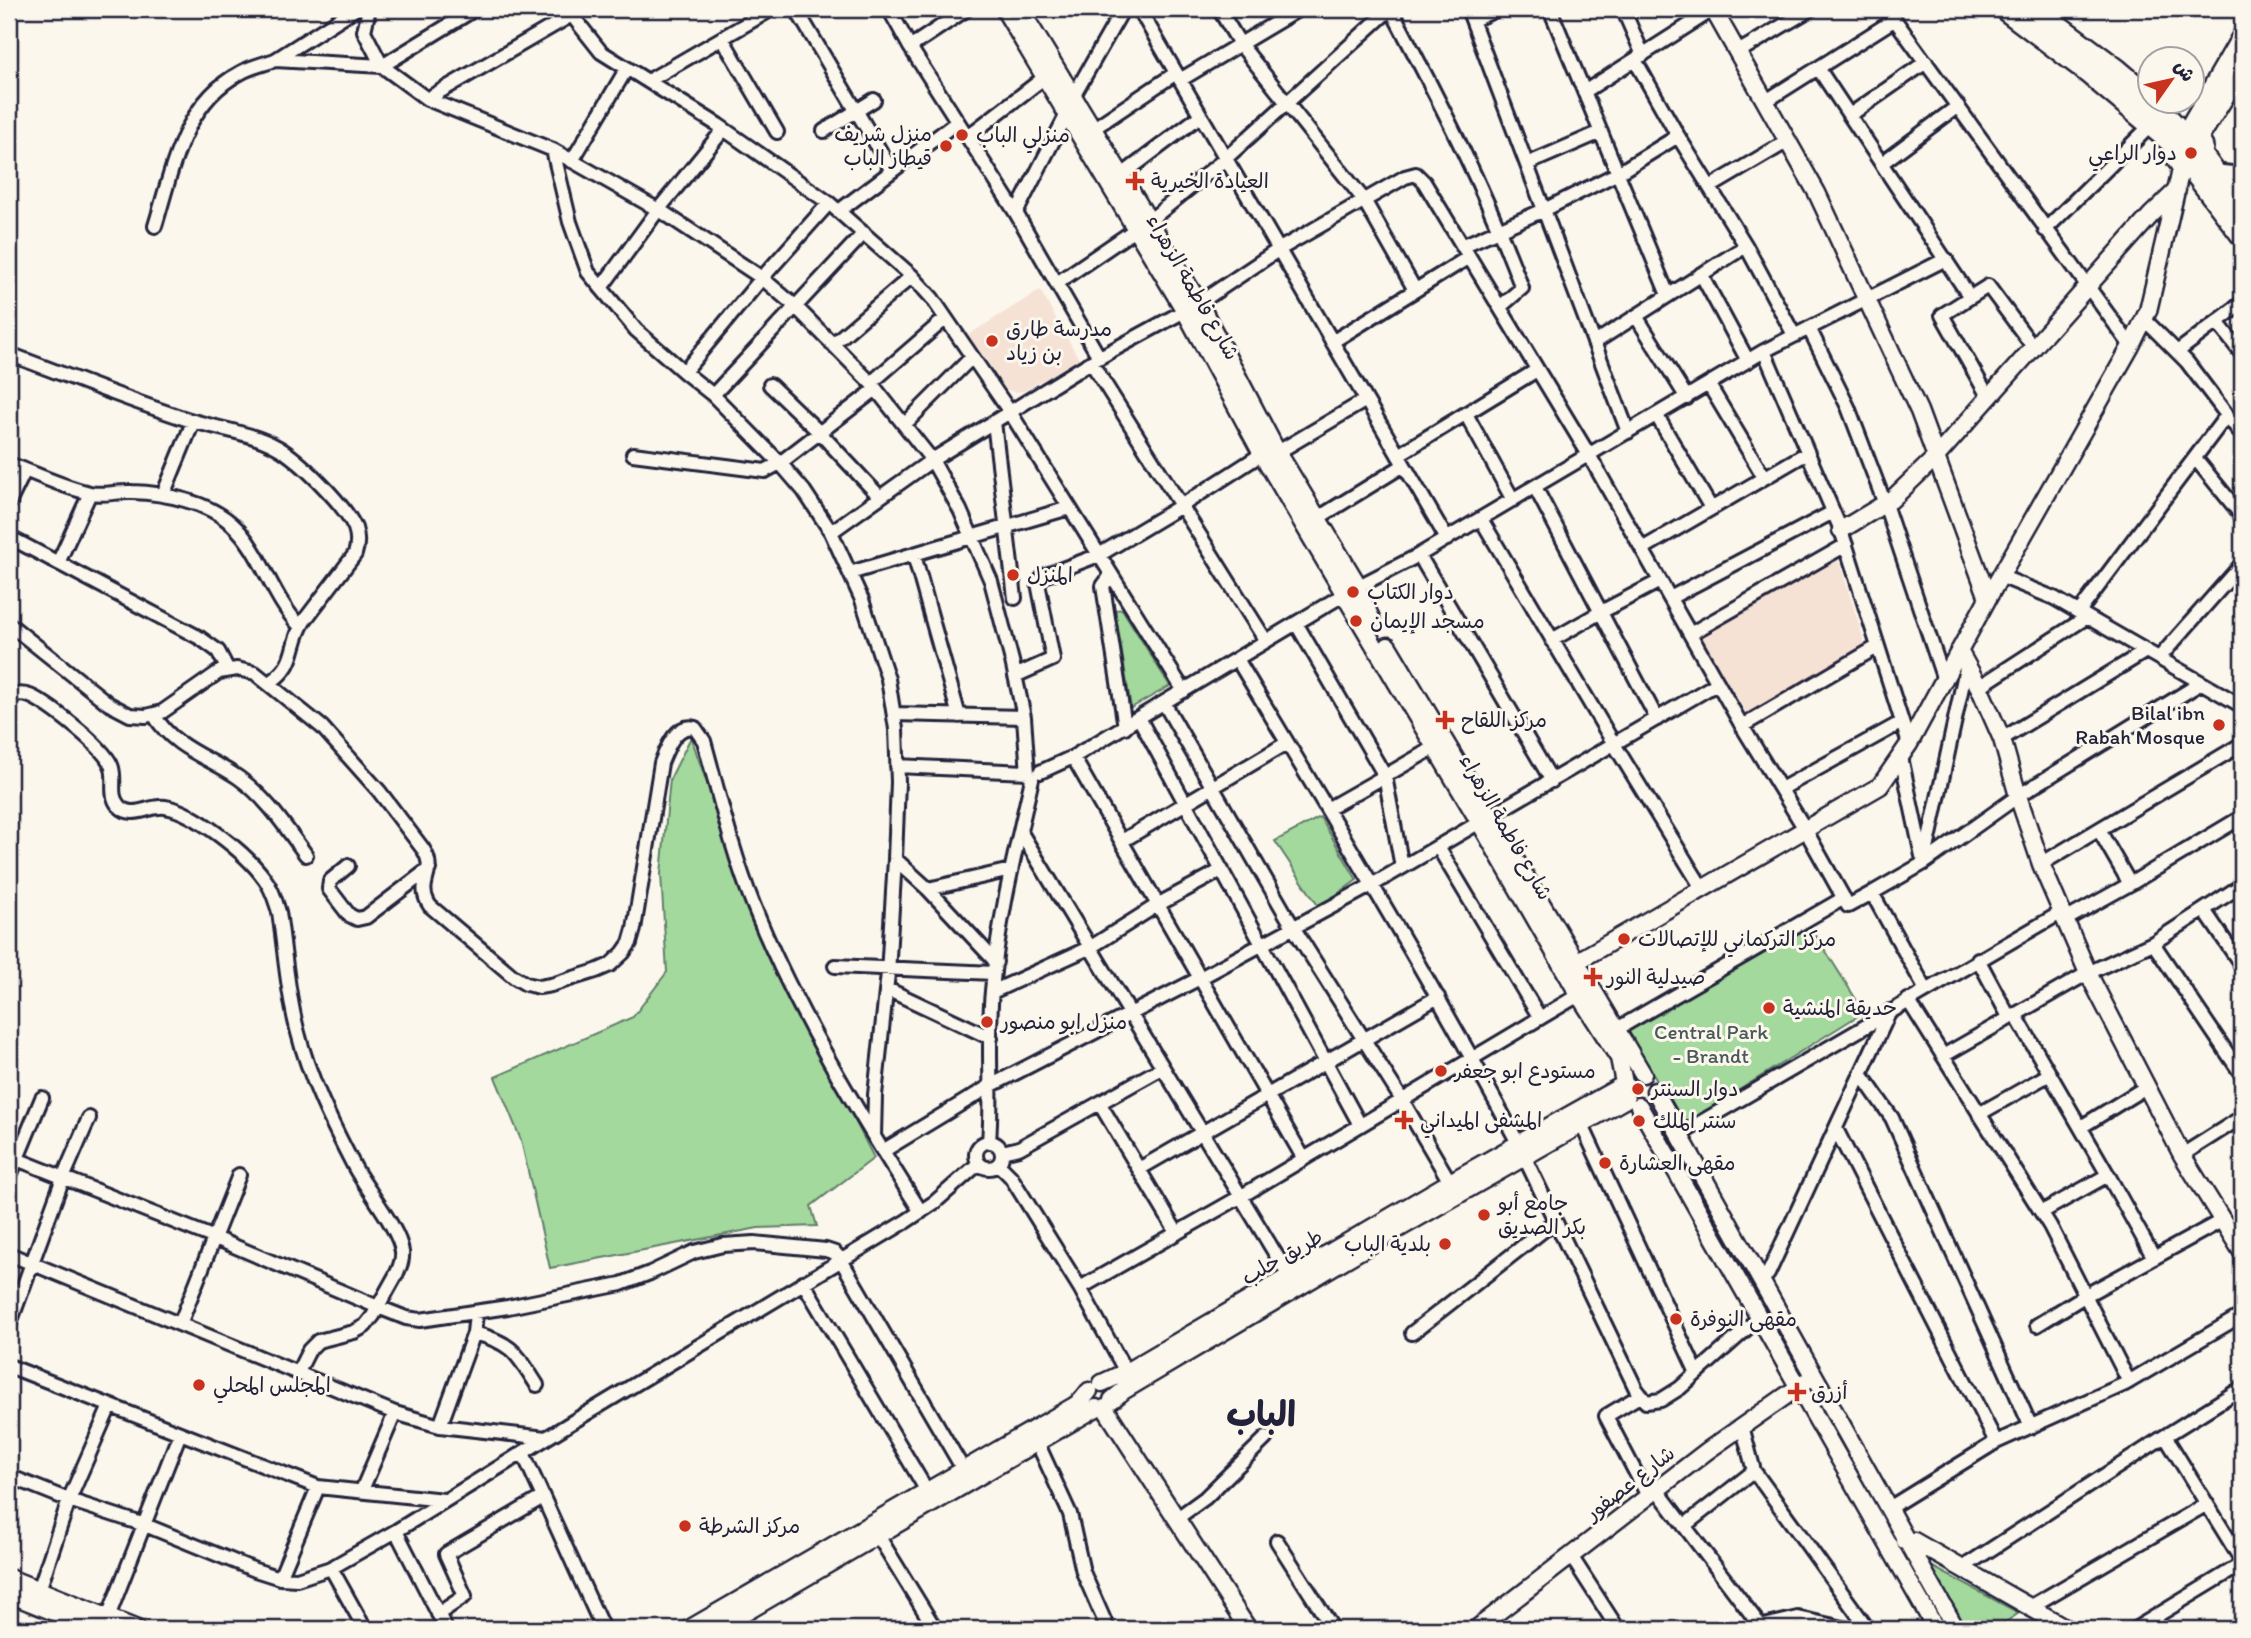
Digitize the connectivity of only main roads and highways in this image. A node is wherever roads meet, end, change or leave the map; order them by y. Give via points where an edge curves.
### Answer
1 (1004, 9) edge
2 (1020, 9) edge
3 (1714, 9) edge
4 (2005, 9) edge
5 (2035, 9) edge
6 (2242, 37) edge
7 (2242, 67) edge
8 (2136, 87) edge
9 (2163, 116) edge
10 (2192, 154) junction
11 (2177, 190) junction
12 (2242, 210) edge
13 (1143, 225) junction
14 (2242, 235) edge
15 (1271, 451) junction
16 (1936, 457) junction
17 (1843, 537) road end
18 (1351, 590) junction
19 (1988, 598) junction
20 (1963, 657) junction
21 (1485, 820) junction
22 (1571, 965) junction
23 (1585, 991) junction
24 (1643, 1074) junction
25 (1656, 1091) junction
26 (1628, 1093) junction
27 (1521, 1150) junction
28 (2242, 1252) edge
29 (1814, 1376) junction
30 (1799, 1386) junction
31 (1095, 1387) junction
32 (1104, 1405) junction
33 (1884, 1537) junction
34 (1907, 1540) junction
35 (9, 1578) edge
36 (9, 1594) edge
37 (102, 1623) edge
38 (137, 1629) edge
39 (689, 1629) edge
40 (717, 1629) edge
41 (1248, 1629) edge
42 (1476, 1629) edge
43 (1936, 1629) edge
44 (1956, 1629) edge
45 (2068, 1629) edge

1 - 13 main road, شارع فاطمة الزهراء
2 - 13 main road, شارع فاطمة الزهراء via 1122,176
3 - 16 main road via 1817,193
4 - 10 highway
5 - 8 highway
6 - 10 main road
7 - 10 main road
9 - 10 highway
10 - 11 main road
10 - 12 highway
10 - 14 highway
11 - 16 main road
11 - 19 main road via 2144,320
13 - 15 main road, شارع فاطمة الزهراء
15 - 18 main road, شارع فاطمة الزهراء
15 - 18 main road, شارع فاطمة الزهراء via 1318,518
16 - 17 main road
16 - 19 main road
18 - 21 main road, شارع فاطمة الزهراء via 1435,747
18 - 21 main road, شارع فاطمة الزهراء via 1364,605
19 - 20 main road
20 - 22 main road via 1944,680 1880,786
20 - 28 main road via 2002,739 2041,864 2088,973 2182,1155
21 - 22 main road, شارع فاطمة الزهراء
22 - 23 main road, شارع فاطمة الزهراء
23 - 24 main road, شارع فاطمة الزهراء via 1617,1029
23 - 26 main road, شارع فاطمة الزهراء via 1619,1058
24 - 25 main road, شارع فاطمة الزهراء via 1653,1080
24 - 26 main road via 1630,1076
25 - 26 main road via 1652,1100
25 - 29 main road, شارع فاطمة الزهراء
26 - 27 main road
26 - 27 main road via 1581,1123
26 - 30 main road, شارع فاطمة الزهراء
27 - 31 main road, طريق حلب via 1450,1182
27 - 32 main road
29 - 30 main road, شارع عصفور
29 - 34 main road, شارع فاطمة الزهراء
30 - 33 main road, شارع فاطمة الزهراء
30 - 42 main road, شارع عصفور
31 - 32 main road via 1089,1401
31 - 39 main road, طريق حلب via 1074,1406
32 - 40 main road
32 - 41 main road
33 - 34 main road
33 - 43 main road, شارع فاطمة الزهراء
34 - 44 main road, شارع فاطمة الزهراء
34 - 45 main road
35 - 37 main road
36 - 37 main road
37 - 38 main road

